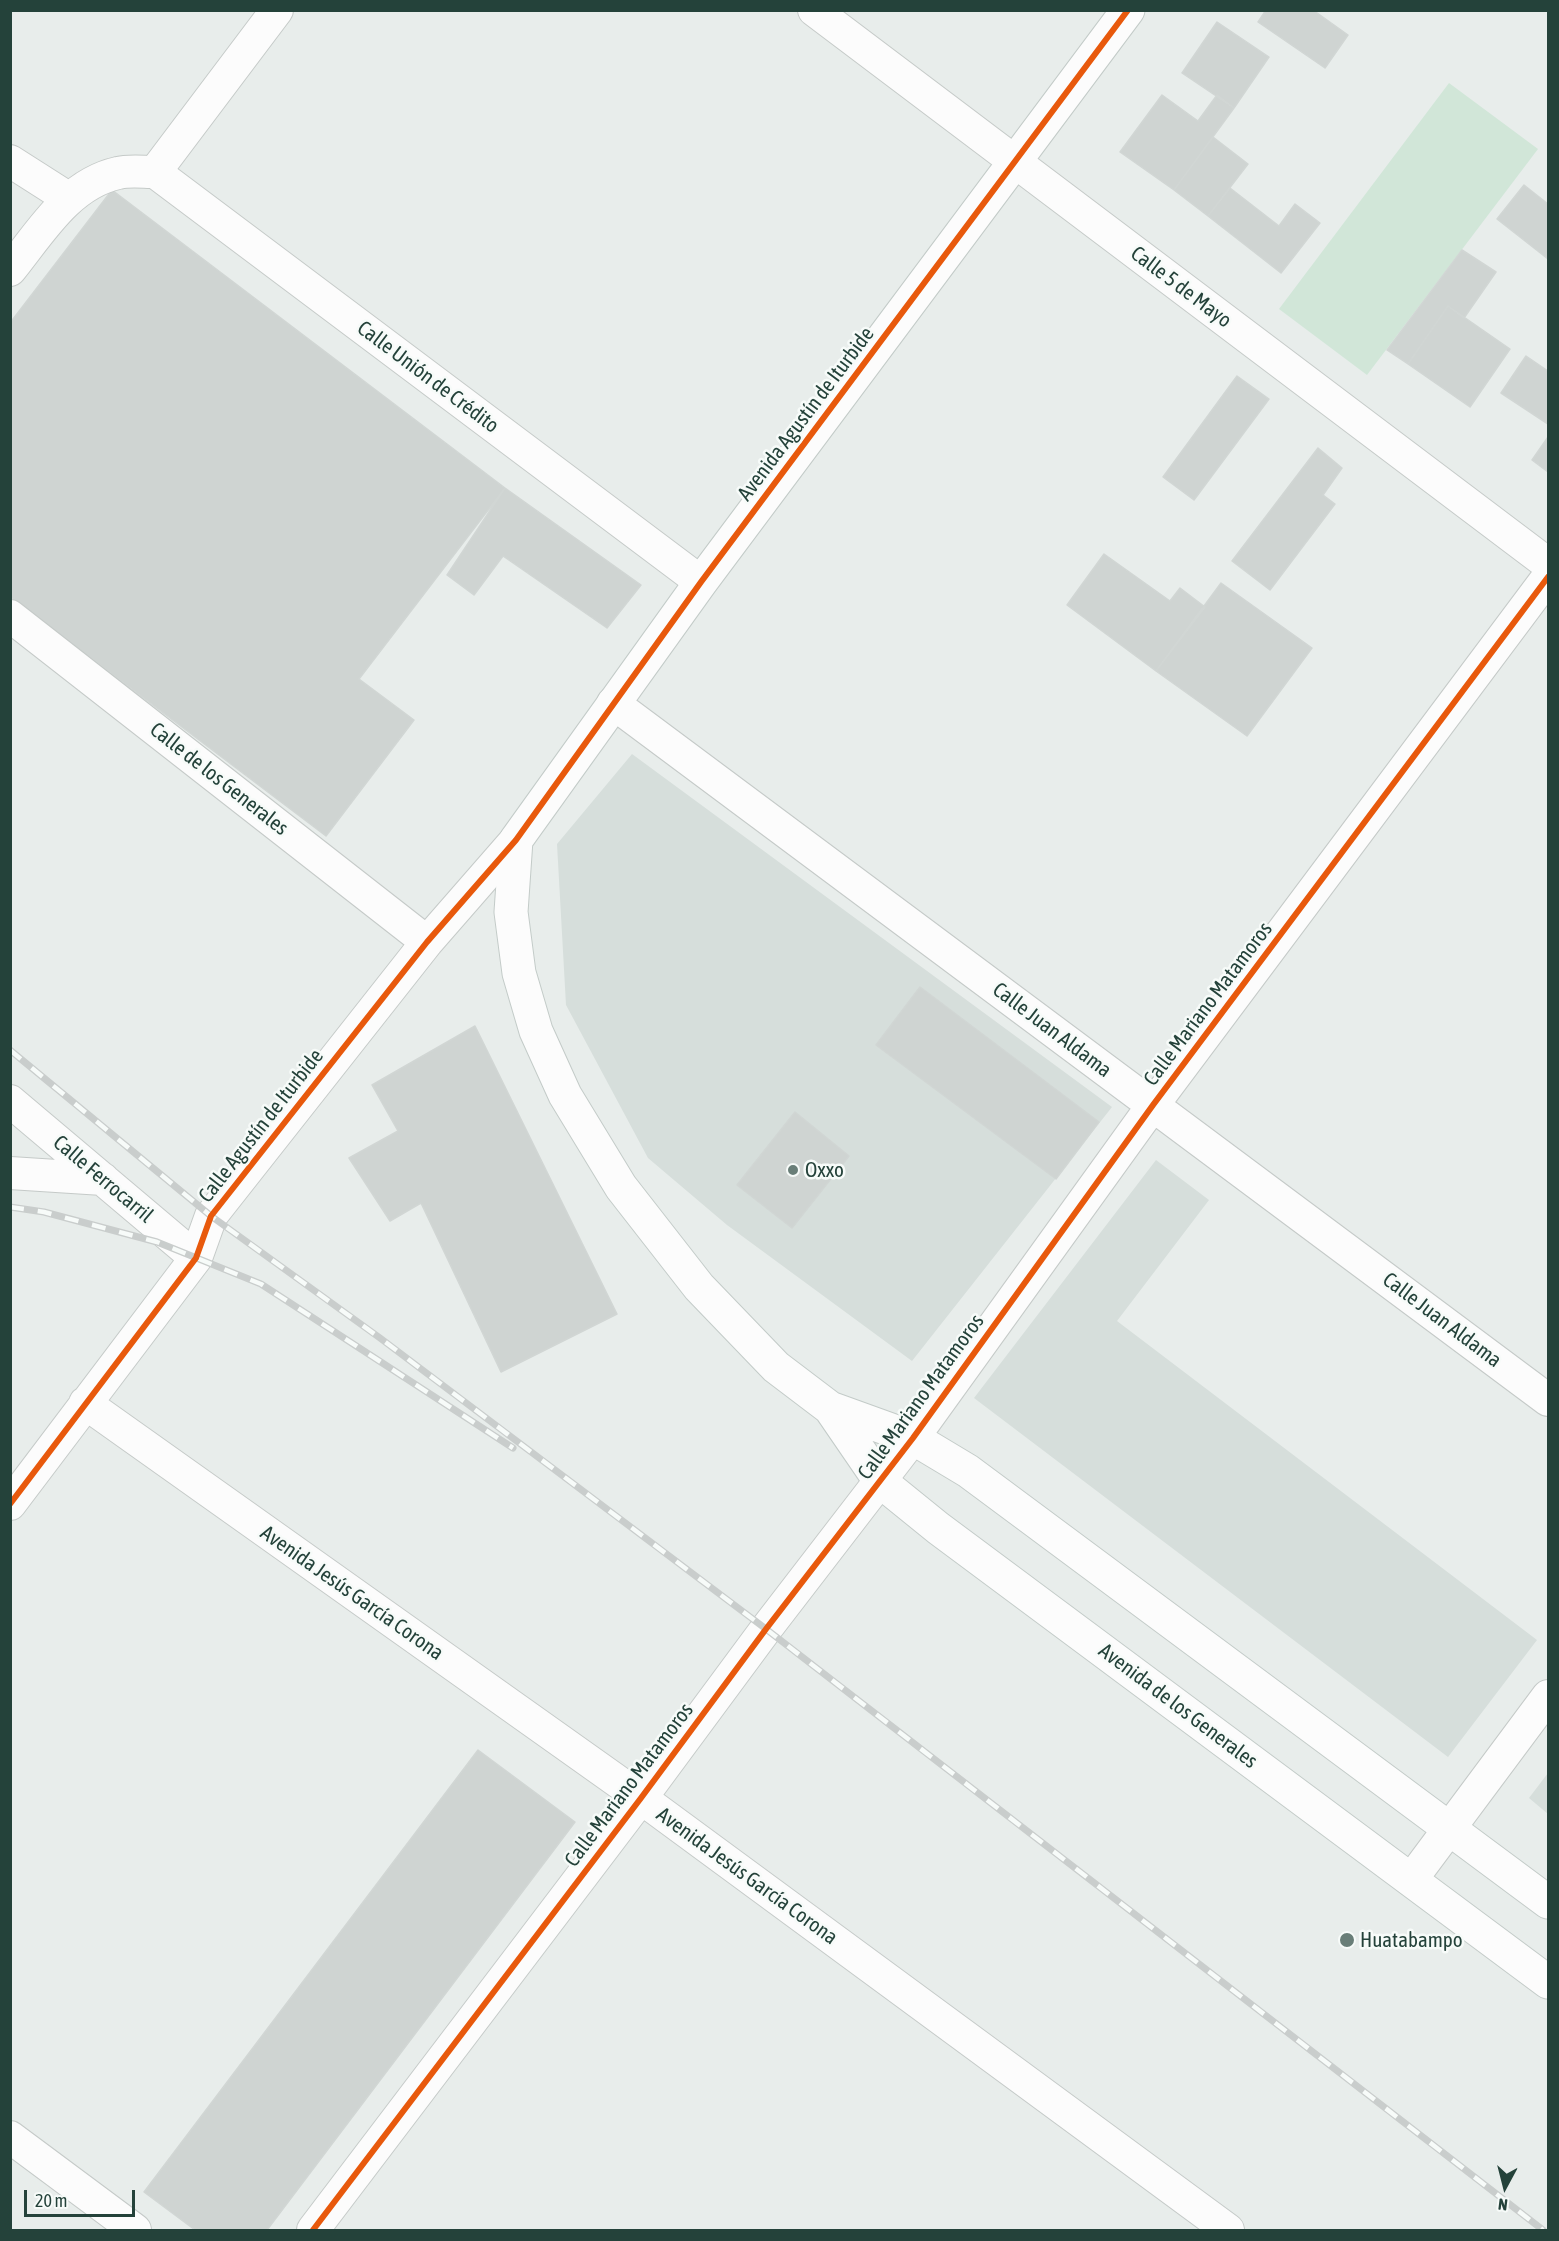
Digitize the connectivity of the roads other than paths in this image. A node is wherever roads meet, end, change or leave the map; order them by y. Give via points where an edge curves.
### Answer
1 (277, 10) edge
2 (814, 10) edge
3 (1128, 10) edge
4 (10, 161) edge
5 (1015, 162) junction
6 (155, 172) junction
7 (68, 198) junction
8 (10, 270) edge
9 (1548, 564) edge
10 (1548, 576) edge
11 (701, 582) junction
12 (10, 616) edge
13 (613, 703) junction
14 (516, 840) junction
15 (427, 942) junction
16 (10, 1101) edge
17 (1153, 1106) junction
18 (10, 1173) edge
19 (103, 1179) junction
20 (196, 1258) junction
21 (1548, 1400) edge
22 (85, 1403) junction
23 (830, 1408) junction
24 (913, 1438) junction
25 (880, 1480) junction
26 (10, 1504) edge
27 (1548, 1696) edge
28 (641, 1798) junction
29 (1450, 1828) junction
30 (1412, 1880) junction
31 (1548, 1902) edge
32 (1548, 1982) edge
33 (10, 2137) edge
34 (135, 2230) edge
35 (313, 2230) edge
36 (1228, 2230) edge

1 - 6 street
2 - 5 street, Calle 5 de Mayo
3 - 5 street, Avenida Agustín de Iturbide
4 - 7 street
5 - 9 street, Calle 5 de Mayo
5 - 11 street, Avenida Agustín de Iturbide
6 - 7 street via 118,172 90,183
6 - 11 street, Calle Unión de Crédito
7 - 8 street
10 - 17 street, Calle Mariano Matamoros
11 - 13 street, Avenida Agustín de Iturbide
12 - 15 street, Calle de los Generales
13 - 14 street, Avenida Agustín de Iturbide
13 - 17 street, Calle Juan Aldama
14 - 15 street, Calle Agustín de Iturbide
14 - 23 street, Avenida de los Generales via 511,912 519,974 536,1032 566,1095 621,1188 699,1287 776,1367
15 - 20 street, Calle Agustín de Iturbide via 211,1216
16 - 19 street, Calle Ferrocarril
17 - 21 street, Calle Juan Aldama
17 - 24 street, Calle Mariano Matamoros
18 - 19 street
19 - 20 street, Calle Ferrocarril
20 - 22 street, Calle Agustín de Iturbide
22 - 26 street, Calle Agustín de Iturbide
22 - 28 street, Avenida Jesús García Corona
23 - 24 street, Avenida de los Generales
23 - 25 street, Avenida de los Generales
24 - 25 street, Calle Mariano Matamoros
24 - 29 street, Avenida de los Generales via 968,1472
25 - 28 street, Calle Mariano Matamoros
25 - 30 street, Avenida de los Generales via 938,1528
27 - 29 street
28 - 35 street, Calle Mariano Matamoros
28 - 36 street, Avenida Jesús García Corona
29 - 30 street
29 - 31 street, Avenida de los Generales
30 - 32 street, Avenida de los Generales
33 - 34 street

